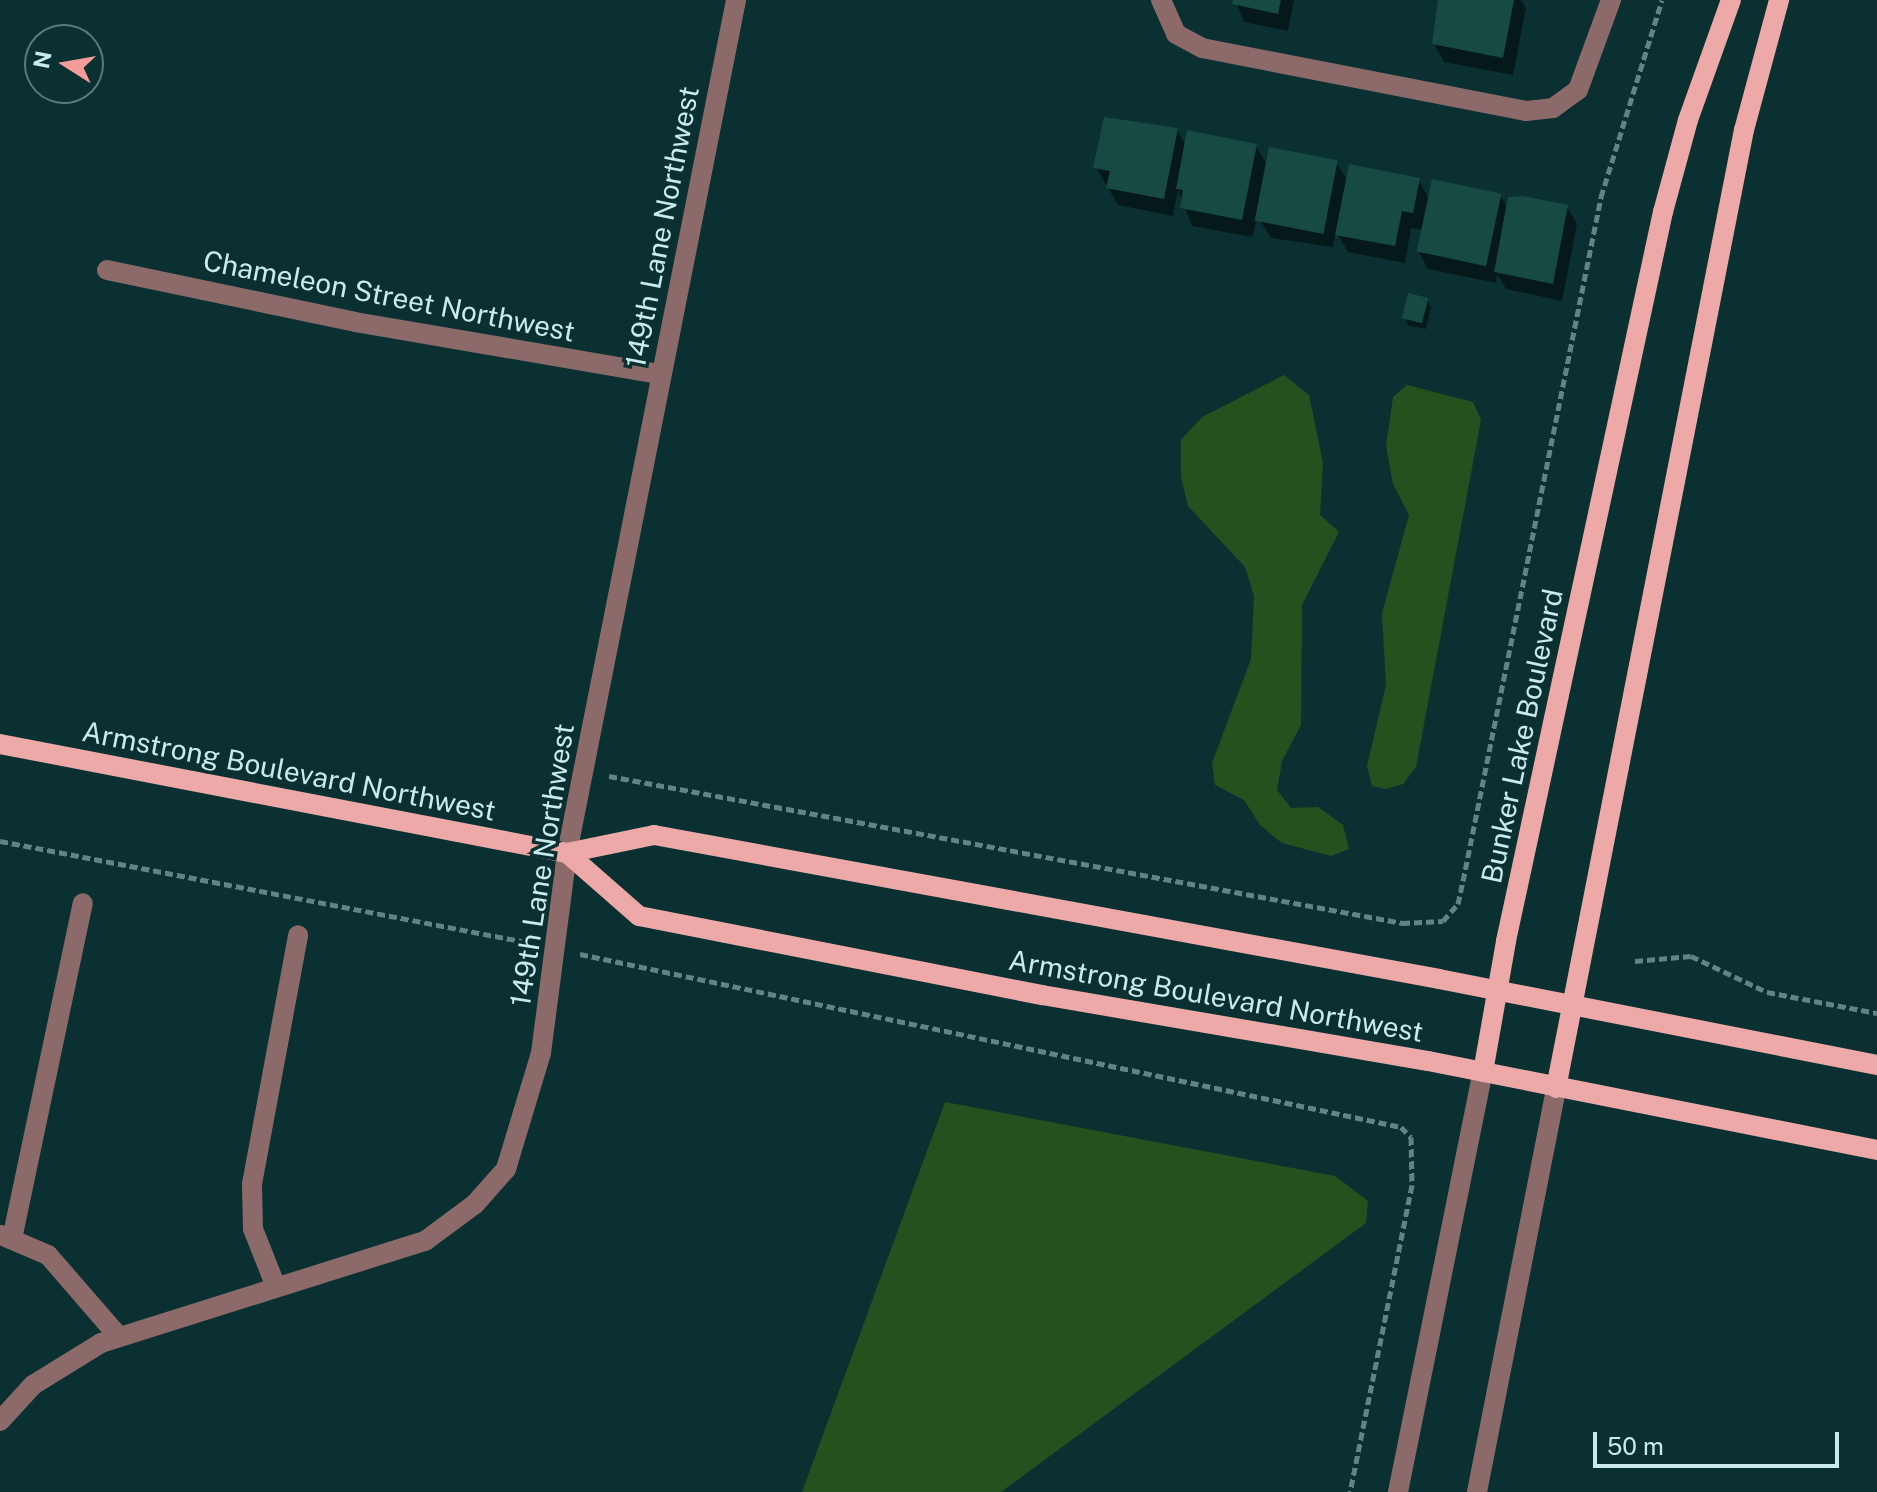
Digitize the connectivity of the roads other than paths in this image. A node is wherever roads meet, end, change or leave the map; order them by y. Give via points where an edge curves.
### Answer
1 (736, 0) edge
2 (1161, 0) edge
3 (1611, 0) edge
4 (1731, 0) edge
5 (1779, 0) edge
6 (107, 270) dead end
7 (660, 374) junction
8 (0, 744) edge
9 (567, 853) junction
10 (83, 903) dead end
11 (298, 935) dead end
12 (1498, 991) junction
13 (1573, 1007) junction
14 (1877, 1065) edge
15 (1483, 1072) junction
16 (1556, 1088) junction
17 (1877, 1150) edge
18 (6, 1237) edge
19 (276, 1287) junction
20 (119, 1337) junction
21 (0, 1421) edge
22 (1398, 1492) edge
23 (1477, 1492) edge

1 - 7 street, 149th Lane Northwest
2 - 3 street via 1176,34 1202,48 1526,111 1553,108 1578,90
4 - 12 main road, Bunker Lake Boulevard via 1688,120 1663,212
5 - 13 main road via 1744,130
6 - 7 street, Chameleon Street Northwest via 355,322
7 - 9 street, 149th Lane Northwest
8 - 9 main road, Armstrong Boulevard Northwest
9 - 12 main road, Armstrong Boulevard Northwest via 654,835
9 - 15 main road, Armstrong Boulevard Northwest via 639,916 1042,995
9 - 19 street, 149th Lane Northwest via 541,1053 506,1169 475,1204 425,1241
10 - 18 street
11 - 19 street via 252,1184 253,1229
12 - 13 main road, Armstrong Boulevard Northwest
12 - 15 main road, Bunker Lake Boulevard
13 - 14 main road, Armstrong Boulevard Northwest
13 - 16 main road
15 - 16 main road, Armstrong Boulevard Northwest
15 - 22 street, Bunker Lake Boulevard
16 - 17 main road, Armstrong Boulevard Northwest
16 - 23 street
18 - 20 street via 48,1255
19 - 20 street, 149th Lane Northwest
20 - 21 street, 149th Lane Northwest via 33,1385

